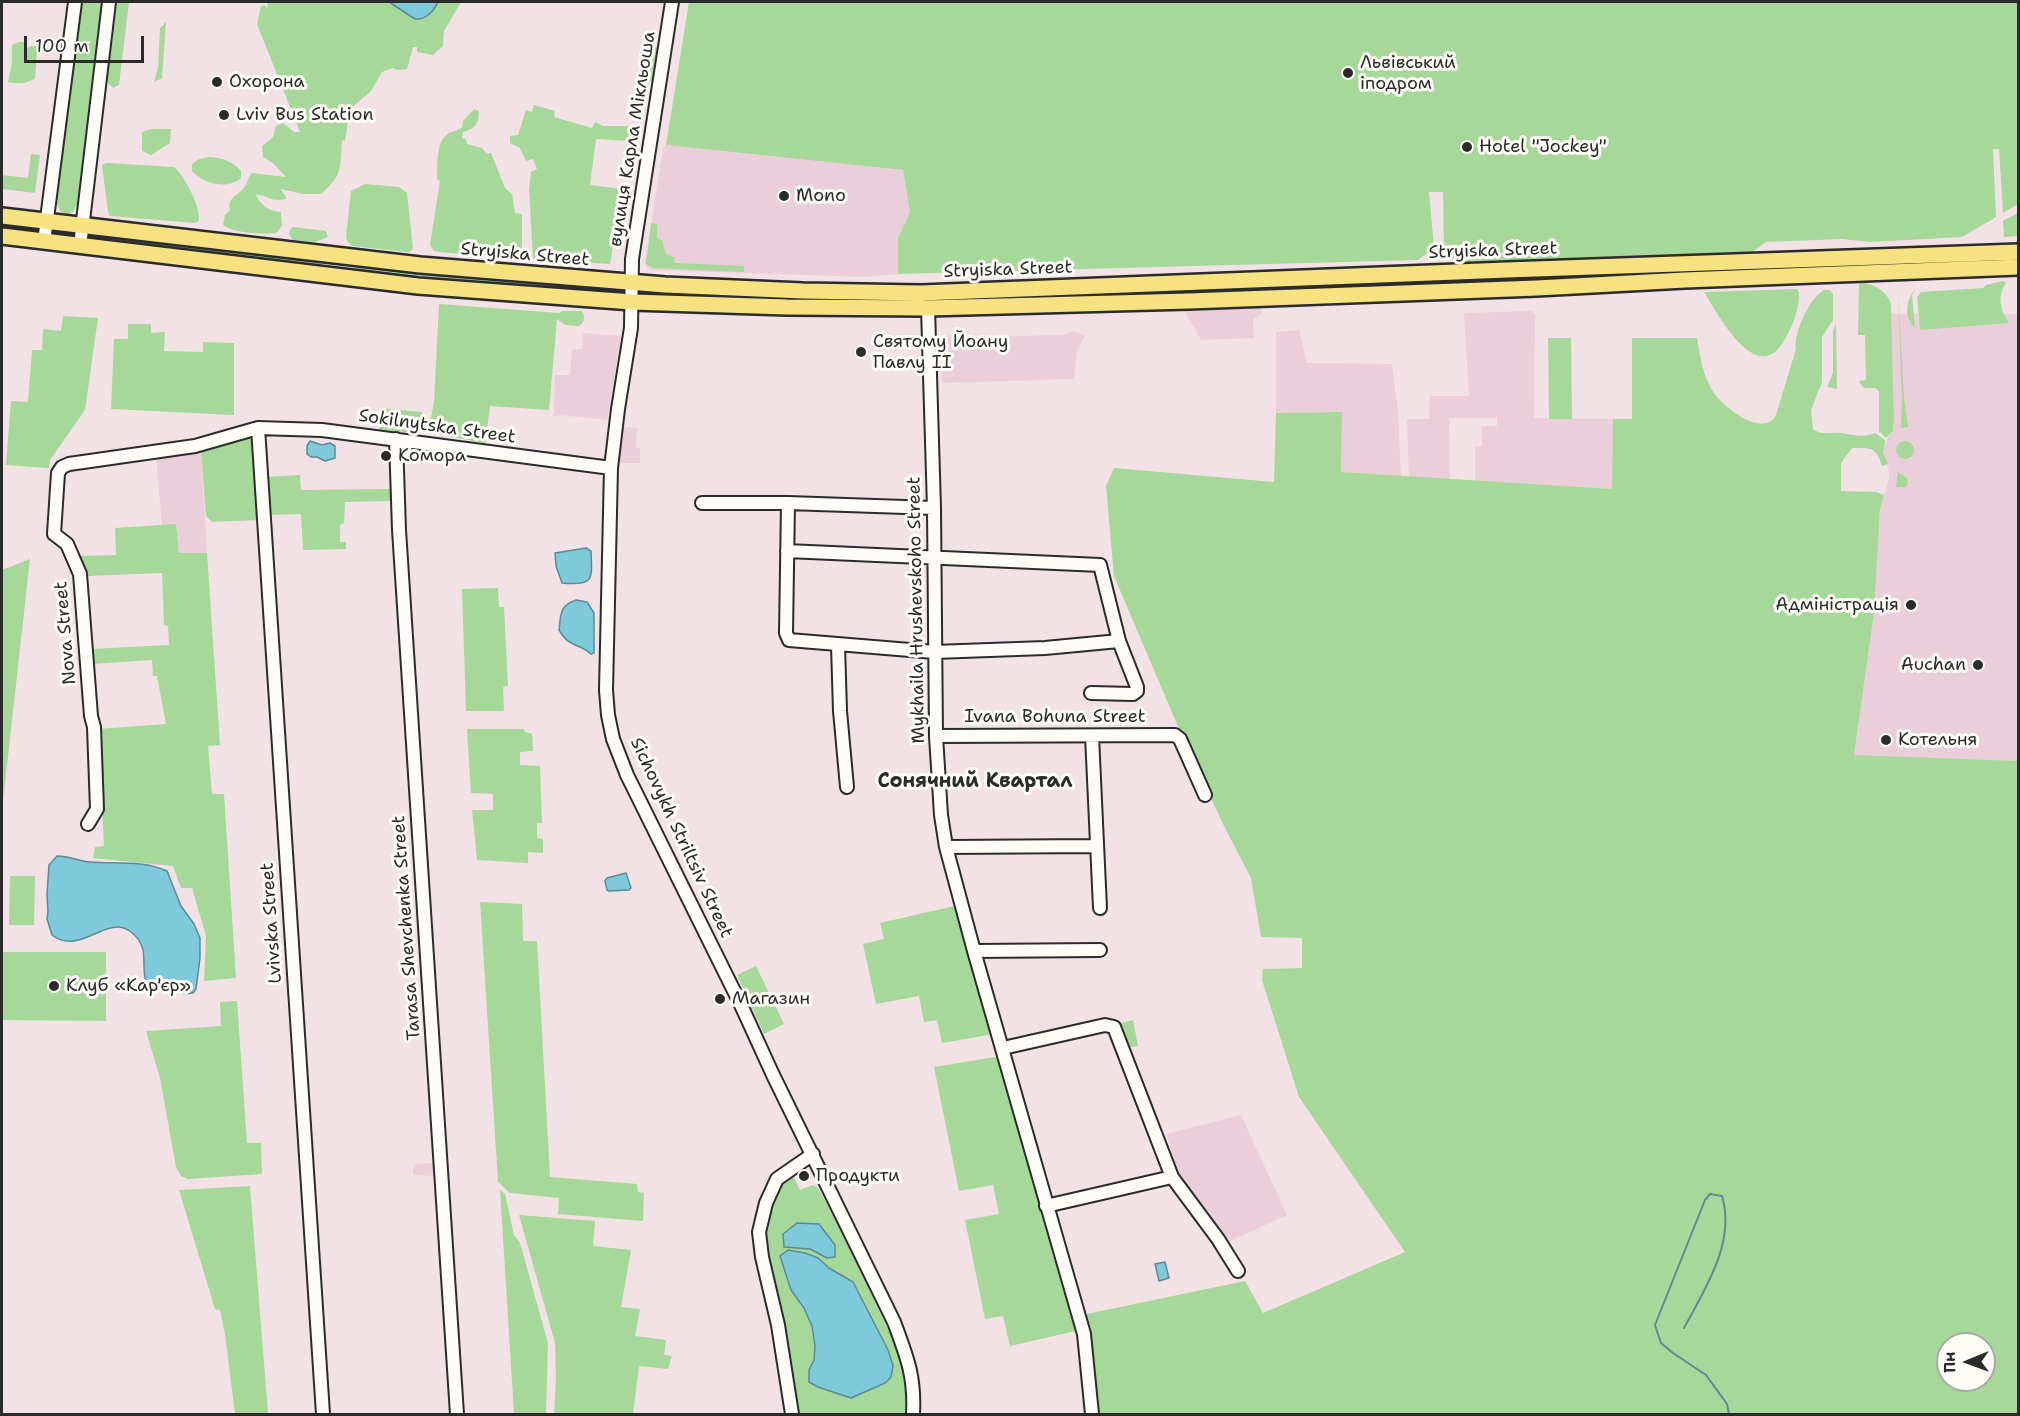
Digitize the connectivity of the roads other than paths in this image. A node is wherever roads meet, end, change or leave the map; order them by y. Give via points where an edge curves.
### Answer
1 (75, 2) edge
2 (109, 2) edge
3 (672, 2) edge
4 (5, 216) edge
5 (46, 222) junction
6 (82, 226) junction
7 (104, 228) junction
8 (4, 237) edge
9 (44, 242) junction
10 (80, 246) junction
11 (102, 249) junction
12 (2019, 252) edge
13 (336, 256) junction
14 (1897, 264) junction
15 (2019, 267) edge
16 (334, 276) junction
17 (632, 283) junction
18 (632, 302) junction
19 (928, 308) junction
20 (258, 429) junction
21 (396, 439) junction
22 (611, 468) junction
23 (702, 503) dead end
24 (788, 503) junction
25 (934, 508) junction
26 (787, 551) junction
27 (933, 557) junction
28 (1119, 641) junction
29 (838, 645) junction
30 (934, 652) junction
31 (1091, 693) dead end
32 (936, 736) junction
33 (1092, 736) junction
34 (847, 787) dead end
35 (1205, 795) dead end
36 (88, 824) dead end
37 (1097, 846) junction
38 (946, 847) junction
39 (1100, 908) dead end
40 (1100, 950) dead end
41 (974, 951) junction
42 (1003, 1048) junction
43 (813, 1154) junction
44 (1172, 1177) junction
45 (1046, 1206) junction
46 (1238, 1271) dead end
47 (323, 1414) edge
48 (457, 1414) edge
49 (792, 1414) edge
50 (913, 1414) edge
51 (1092, 1414) edge

1 - 5 street
2 - 6 street
3 - 17 street, вулиця Карла Мікльоша via 632,259
4 - 5 main road, Stryiska Street
4 - 8 main road via 11,228
5 - 6 main road, Stryiska Street
5 - 9 street
6 - 7 main road, Stryiska Street
6 - 10 street
7 - 11 main road via 99,239
7 - 13 main road, Stryiska Street
8 - 9 main road, Stryiska Street
9 - 10 main road, Stryiska Street
10 - 11 main road, Stryiska Street
11 - 16 main road, Stryiska Street
12 - 14 main road, Stryiska Street
13 - 16 main road
13 - 17 main road, Stryiska Street
14 - 15 main road, Stryiska Street
14 - 17 main road, Stryiska Street via 921,293
14 - 19 main road, Stryiska Street via 1537,288
16 - 18 main road, Stryiska Street
17 - 18 street, вулиця Карла Мікльоша
18 - 19 main road, Stryiska Street
18 - 22 street, Sichovykh Striltsiv Street
19 - 25 street, Mykhaila Hrushevskoho Street
20 - 21 street, Sokilnytska Street via 322,430
20 - 36 street, Nova Street via 192,446 69,464 58,473 54,534 67,544 80,574 94,727 97,809
20 - 47 street, Lvivska Street
21 - 22 street, Sokilnytska Street
21 - 48 street, Tarasa Shevchenka Street
22 - 43 street, Sichovykh Striltsiv Street via 606,690 613,739 644,811
23 - 24 street
24 - 25 street
24 - 26 street
25 - 27 street, Mykhaila Hrushevskoho Street
26 - 27 street
26 - 29 street via 789,640
27 - 28 street via 1100,565
27 - 30 street, Mykhaila Hrushevskoho Street
28 - 30 street
28 - 31 street via 1137,691
29 - 30 street
29 - 34 street
30 - 32 street, Mykhaila Hrushevskoho Street
32 - 33 street, Ivana Bohuna Street
32 - 38 street, Mykhaila Hrushevskoho Street
33 - 35 street, Ivana Bohuna Street via 1175,735
33 - 37 street
37 - 38 street
37 - 39 street
38 - 41 street, Mykhaila Hrushevskoho Street
40 - 41 street
41 - 42 street, Mykhaila Hrushevskoho Street
42 - 44 street via 1105,1025 1114,1027
42 - 45 street, Mykhaila Hrushevskoho Street
43 - 49 street via 777,1179 759,1232
43 - 50 street, Sichovykh Striltsiv Street via 894,1322 912,1378
44 - 45 street
44 - 46 street
45 - 51 street, Mykhaila Hrushevskoho Street via 1084,1334

